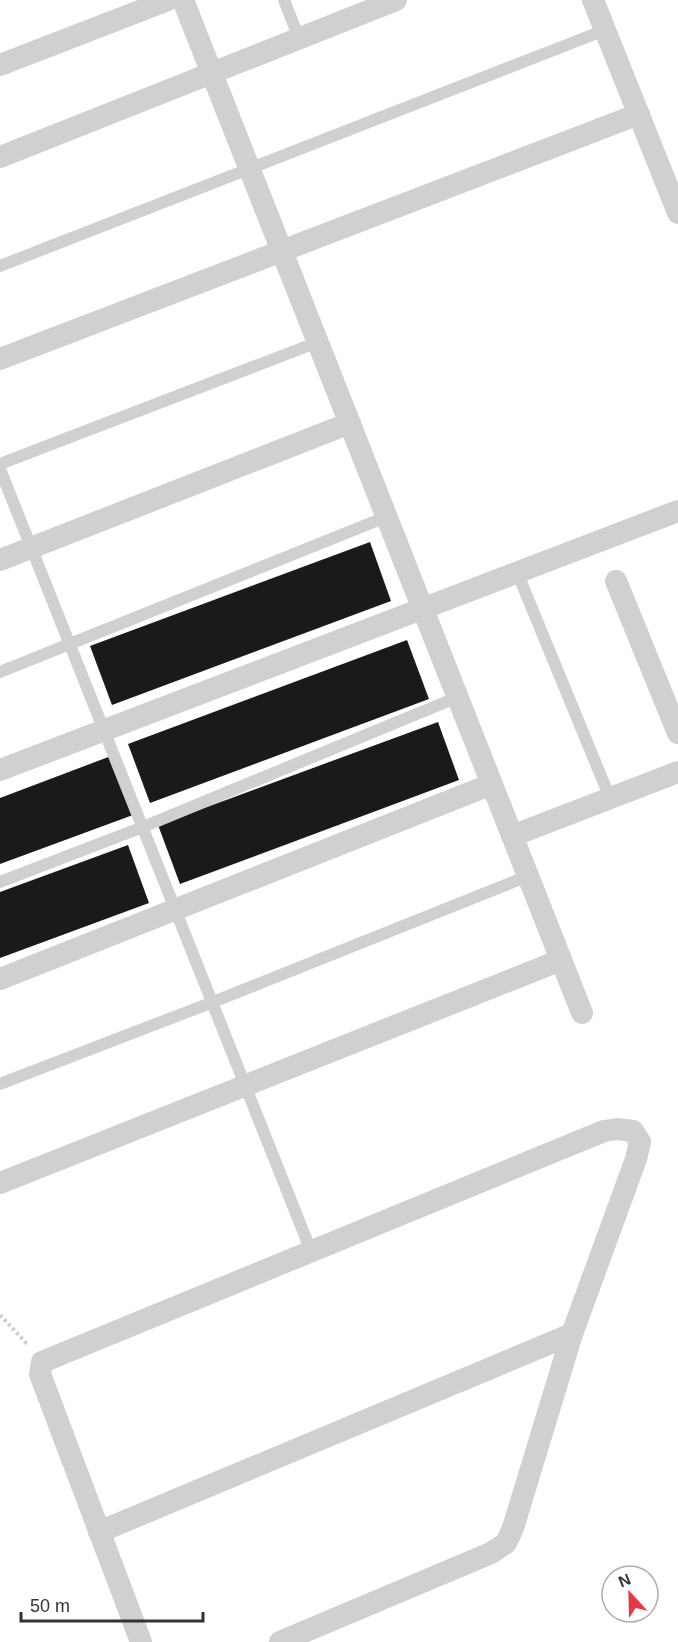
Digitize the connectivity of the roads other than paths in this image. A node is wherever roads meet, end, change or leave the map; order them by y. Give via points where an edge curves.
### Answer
1 (168, 0) edge
2 (183, 0) edge
3 (284, 0) edge
4 (593, 0) edge
5 (392, 1) edge
6 (605, 30) junction
7 (299, 38) junction
8 (0, 65) edge
9 (212, 73) junction
10 (639, 114) junction
11 (0, 157) edge
12 (250, 169) junction
13 (678, 213) edge
14 (282, 251) junction
15 (0, 266) edge
16 (318, 342) junction
17 (0, 359) edge
18 (350, 423) junction
19 (0, 464) edge
20 (0, 469) edge
21 (678, 511) edge
22 (386, 517) junction
23 (31, 548) junction
24 (0, 560) edge
25 (516, 572) junction
26 (616, 581) dead end
27 (421, 608) junction
28 (70, 644) junction
29 (0, 672) edge
30 (458, 697) junction
31 (104, 731) junction
32 (678, 733) edge
33 (0, 770) edge
34 (678, 772) edge
35 (492, 784) junction
36 (610, 798) junction
37 (143, 827) junction
38 (512, 836) junction
39 (528, 876) junction
40 (0, 882) edge
41 (175, 909) junction
42 (561, 960) junction
43 (0, 979) edge
44 (213, 1002) junction
45 (582, 1013) dead end
46 (0, 1084) edge
47 (245, 1086) junction
48 (0, 1184) edge
49 (311, 1251) junction
50 (572, 1334) junction
51 (99, 1532) junction
52 (141, 1642) edge
53 (280, 1642) edge

1 - 8 street
2 - 9 street
3 - 7 lane
4 - 6 street
5 - 7 street
6 - 10 street
6 - 12 lane
7 - 9 street
9 - 11 street
9 - 12 street
10 - 13 street
10 - 14 street
12 - 14 street
12 - 15 lane
14 - 16 street
14 - 17 street
16 - 18 street
16 - 19 lane
18 - 22 street
18 - 23 street
20 - 23 lane
21 - 25 street
22 - 27 street
22 - 28 lane
23 - 24 street
23 - 28 lane
25 - 27 street
25 - 36 lane
26 - 32 street
27 - 30 street
27 - 31 street
28 - 29 lane
28 - 31 lane
30 - 35 street
30 - 37 lane
31 - 33 street
31 - 37 lane
34 - 36 street
35 - 38 street
35 - 41 street
36 - 38 street
37 - 40 lane
37 - 41 lane
38 - 39 street
39 - 42 street
39 - 44 lane
41 - 43 street
41 - 44 lane
42 - 45 street
42 - 47 street
44 - 46 lane
44 - 47 lane
47 - 48 street
47 - 49 lane
49 - 50 street via 604,1131 633,1131 640,1142 636,1159
49 - 51 street via 42,1362 40,1374
50 - 51 street
50 - 53 street via 506,1543 491,1554
51 - 52 street

